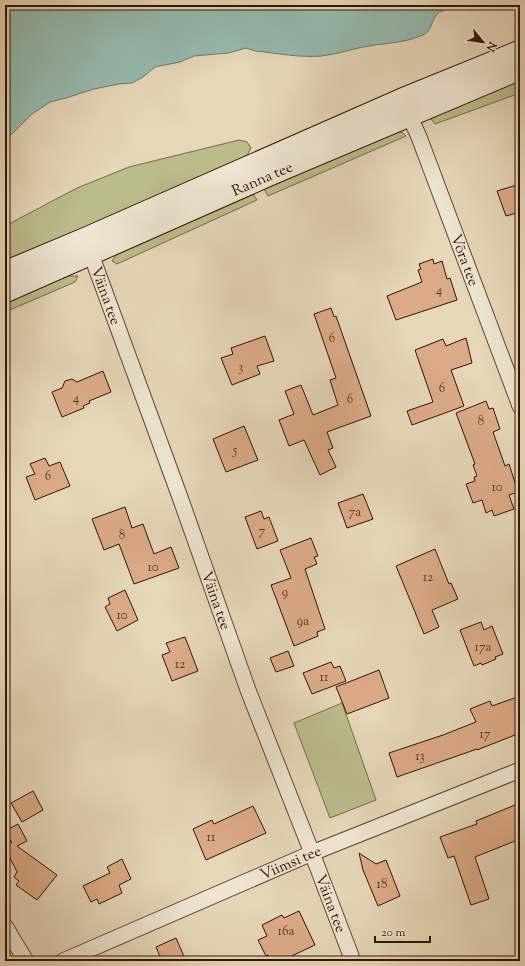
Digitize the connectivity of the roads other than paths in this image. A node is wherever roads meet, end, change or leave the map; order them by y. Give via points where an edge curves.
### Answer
1 (520, 51) edge
2 (520, 69) edge
3 (406, 107) junction
4 (88, 246) junction
5 (5, 272) edge
6 (5, 292) edge
7 (520, 406) edge
8 (520, 770) edge
9 (312, 853) junction
10 (5, 926) edge
11 (26, 961) edge
12 (63, 961) edge
13 (353, 961) edge

1 - 3 main road, Ranna tee
2 - 3 main road, Ranna tee
3 - 4 main road, Ranna tee
3 - 7 street, Võra tee
4 - 5 main road, Ranna tee
4 - 6 main road, Ranna tee
4 - 9 street, Väina tee via 248,690
8 - 9 street, Viimsi tee
9 - 12 street, Viimsi tee
9 - 13 street, Väina tee
10 - 11 street

